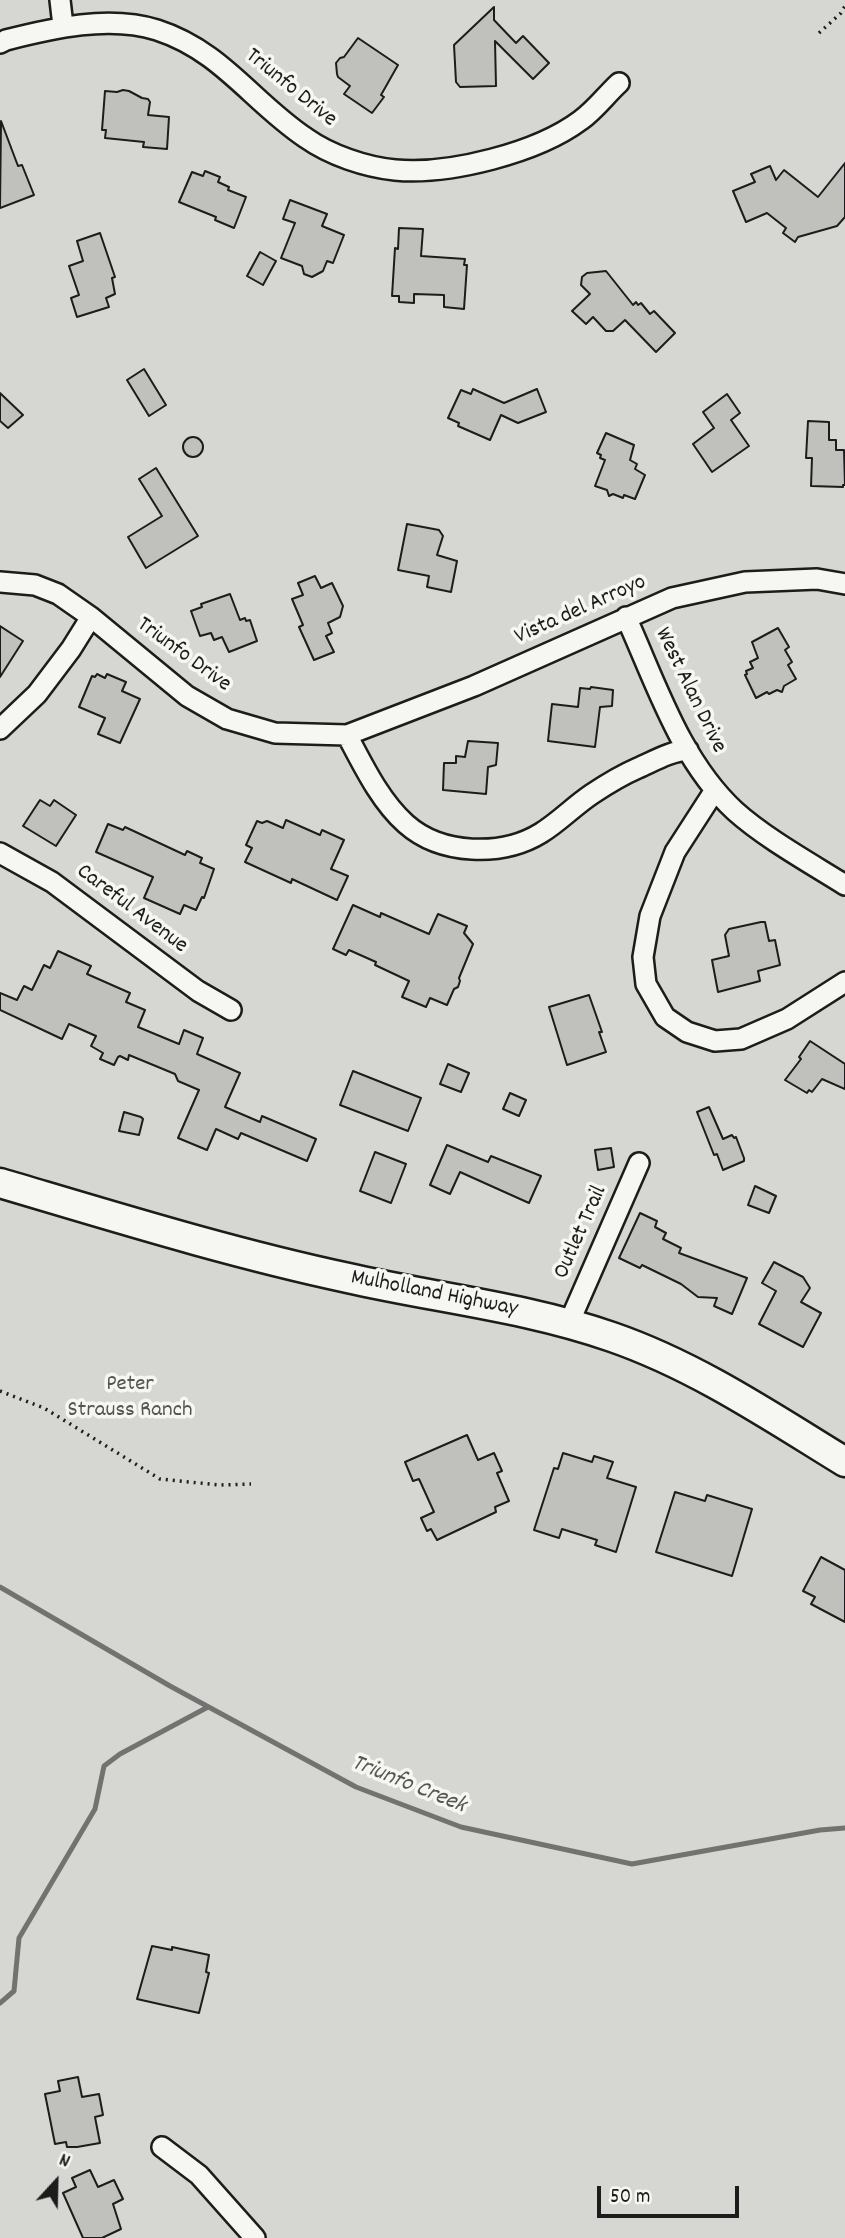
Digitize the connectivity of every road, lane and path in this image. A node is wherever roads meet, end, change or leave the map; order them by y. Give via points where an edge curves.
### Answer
1 (60, 0) edge
2 (845, 6) edge
3 (63, 26) junction
4 (820, 33) dead end
5 (0, 43) edge
6 (619, 83) dead end
7 (0, 582) edge
8 (845, 584) edge
9 (91, 617) junction
10 (626, 617) junction
11 (0, 729) edge
12 (347, 735) junction
13 (688, 750) junction
14 (715, 790) junction
15 (0, 853) edge
16 (845, 886) edge
17 (845, 982) edge
18 (231, 1010) dead end
19 (639, 1163) dead end
20 (0, 1183) edge
21 (569, 1323) junction
22 (0, 1391) edge
23 (845, 1462) edge
24 (251, 1485) dead end
25 (162, 2147) dead end
26 (255, 2238) edge

1 - 3 street
2 - 4 path
3 - 5 street, Triunfo Drive
3 - 6 street, Triunfo Drive via 115,24 156,30 198,48 306,139 330,152 395,170 476,164 533,146 581,120
7 - 9 street, Triunfo Drive via 35,585 58,594
8 - 10 street, Vista del Arroyo via 817,579 745,582 672,598
9 - 11 street via 37,694
9 - 12 street, Triunfo Drive via 187,696 228,719 275,733
10 - 12 street, Vista del Arroyo via 474,686
10 - 13 street, West Alan Drive
12 - 13 street via 386,801 407,825 463,850 506,848 540,834 623,775
13 - 14 street, West Alan Drive
14 - 16 street, West Alan Drive via 755,826
14 - 17 street via 675,852 650,916 643,957 646,984 665,1017 687,1032 715,1041 741,1038 787,1019
15 - 18 street, Careful Avenue via 52,882 198,991
19 - 21 street, Outlet Trail
20 - 21 main road, Mulholland Highway via 346,1278
21 - 23 main road, Mulholland Highway via 684,1366
22 - 24 path via 44,1408 160,1479
25 - 26 street via 199,2175

